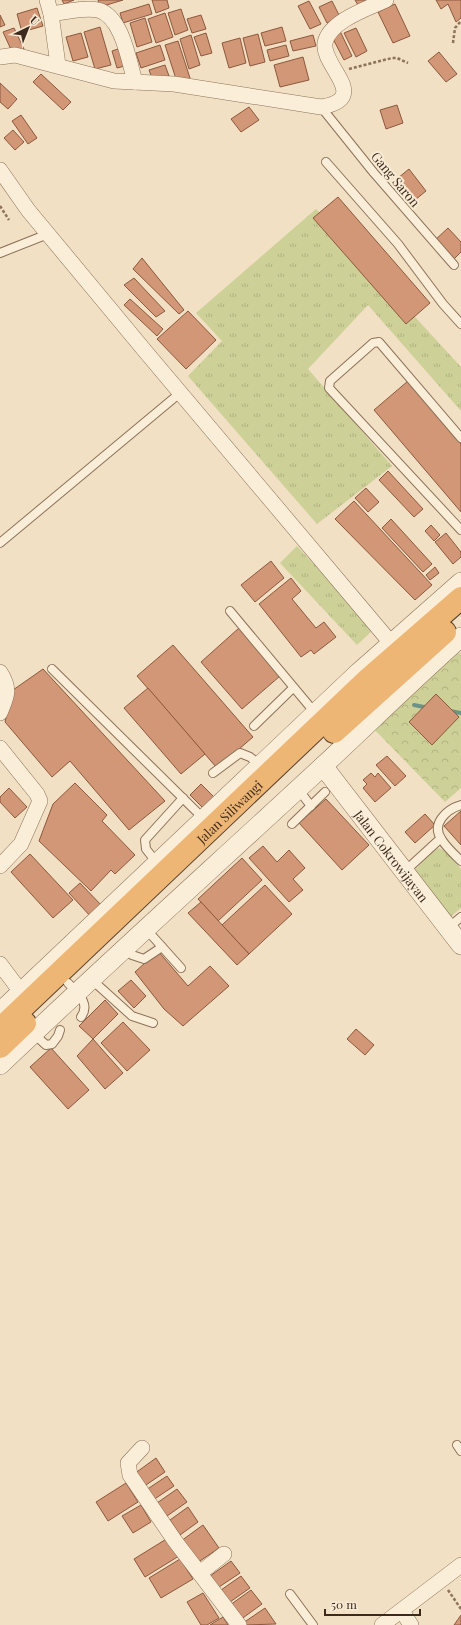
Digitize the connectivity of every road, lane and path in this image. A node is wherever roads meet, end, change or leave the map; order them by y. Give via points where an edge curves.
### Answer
1 (386, 0) edge
2 (49, 7) edge
3 (461, 21) edge
4 (453, 43) dead end
5 (0, 56) edge
6 (408, 63) dead end
7 (58, 66) junction
8 (337, 72) junction
9 (135, 82) junction
10 (321, 107) junction
11 (326, 162) dead end
12 (2, 178) edge
13 (0, 206) edge
14 (9, 220) dead end
15 (48, 234) junction
16 (0, 253) edge
17 (454, 265) dead end
18 (461, 324) edge
19 (180, 393) junction
20 (461, 438) edge
21 (461, 530) edge
22 (0, 543) edge
23 (461, 582) edge
24 (461, 598) edge
25 (230, 611) dead end
26 (461, 618) edge
27 (461, 636) edge
28 (391, 643) junction
29 (52, 669) dead end
30 (0, 672) edge
31 (293, 688) junction
32 (0, 714) edge
33 (320, 718) junction
34 (254, 726) dead end
35 (0, 748) edge
36 (261, 766) junction
37 (323, 766) junction
38 (213, 773) dead end
39 (298, 789) junction
40 (326, 792) dead end
41 (183, 798) junction
42 (461, 805) edge
43 (311, 806) junction
44 (209, 824) junction
45 (292, 824) dead end
46 (440, 839) junction
47 (461, 862) edge
48 (157, 863) junction
49 (0, 866) edge
50 (404, 872) junction
51 (146, 929) junction
52 (457, 932) edge
53 (162, 947) junction
54 (126, 948) junction
55 (0, 964) edge
56 (181, 968) dead end
57 (91, 979) junction
58 (72, 988) junction
59 (21, 992) junction
60 (0, 1012) edge
61 (81, 1017) dead end
62 (153, 1023) dead end
63 (0, 1029) edge
64 (60, 1030) dead end
65 (34, 1034) junction
66 (0, 1047) edge
67 (0, 1065) edge
68 (142, 1448) dead end
69 (224, 1554) dead end
70 (461, 1565) edge
71 (200, 1573) junction
72 (441, 1580) junction
73 (290, 1594) dead end
74 (461, 1609) edge
75 (402, 1611) junction
76 (239, 1625) edge
77 (312, 1625) edge
78 (382, 1625) edge
79 (411, 1625) edge

1 - 8 street via 340,22 330,32 325,43 328,56
2 - 7 street
2 - 9 street via 91,9 106,13 119,28
3 - 4 path via 455,28
5 - 7 street via 15,55
6 - 8 path via 392,58
7 - 9 street via 114,81
8 - 10 street via 344,88 343,95 331,106
9 - 10 street via 174,84
10 - 17 lane, Gang Saron
11 - 18 lane via 398,244
12 - 15 street
13 - 14 path
15 - 16 lane
15 - 19 street
19 - 22 lane
19 - 28 street
20 - 21 lane via 378,342 373,343 330,381 329,388
23 - 28 street
24 - 33 highway, Jalan Siliwangi via 368,680
25 - 31 lane
26 - 58 highway, Jalan Siliwangi via 299,765
27 - 37 street
28 - 33 street
29 - 41 lane
30 - 32 street via 7,683 8,692
31 - 33 lane
31 - 34 lane
33 - 36 street
33 - 44 highway, Jalan Siliwangi
35 - 49 street via 38,794 40,802 21,844
36 - 38 lane via 240,753
36 - 44 street
37 - 39 street
37 - 50 street, Jalan Cokrowijayan
39 - 43 lane
39 - 51 street
40 - 43 lane
41 - 44 lane
41 - 48 lane via 145,840 146,849
42 - 46 lane via 445,812 440,820
43 - 45 lane
44 - 48 street
44 - 63 highway, Jalan Siliwangi
46 - 47 lane
46 - 50 lane
48 - 59 street
50 - 52 street, Jalan Cokrowijayan
51 - 53 lane
51 - 54 street
53 - 54 lane via 144,959 132,955
53 - 56 lane
54 - 57 street
55 - 59 street
57 - 58 street
57 - 62 lane via 132,1016
58 - 61 lane via 84,1001
58 - 65 street
58 - 66 highway, Jalan Siliwangi
59 - 60 street
64 - 65 lane via 52,1044 46,1045
65 - 67 street
68 - 71 street via 128,1463 130,1475
69 - 71 street
70 - 72 street
71 - 76 street
72 - 74 path
72 - 75 street
73 - 77 lane
75 - 78 street
75 - 79 street

